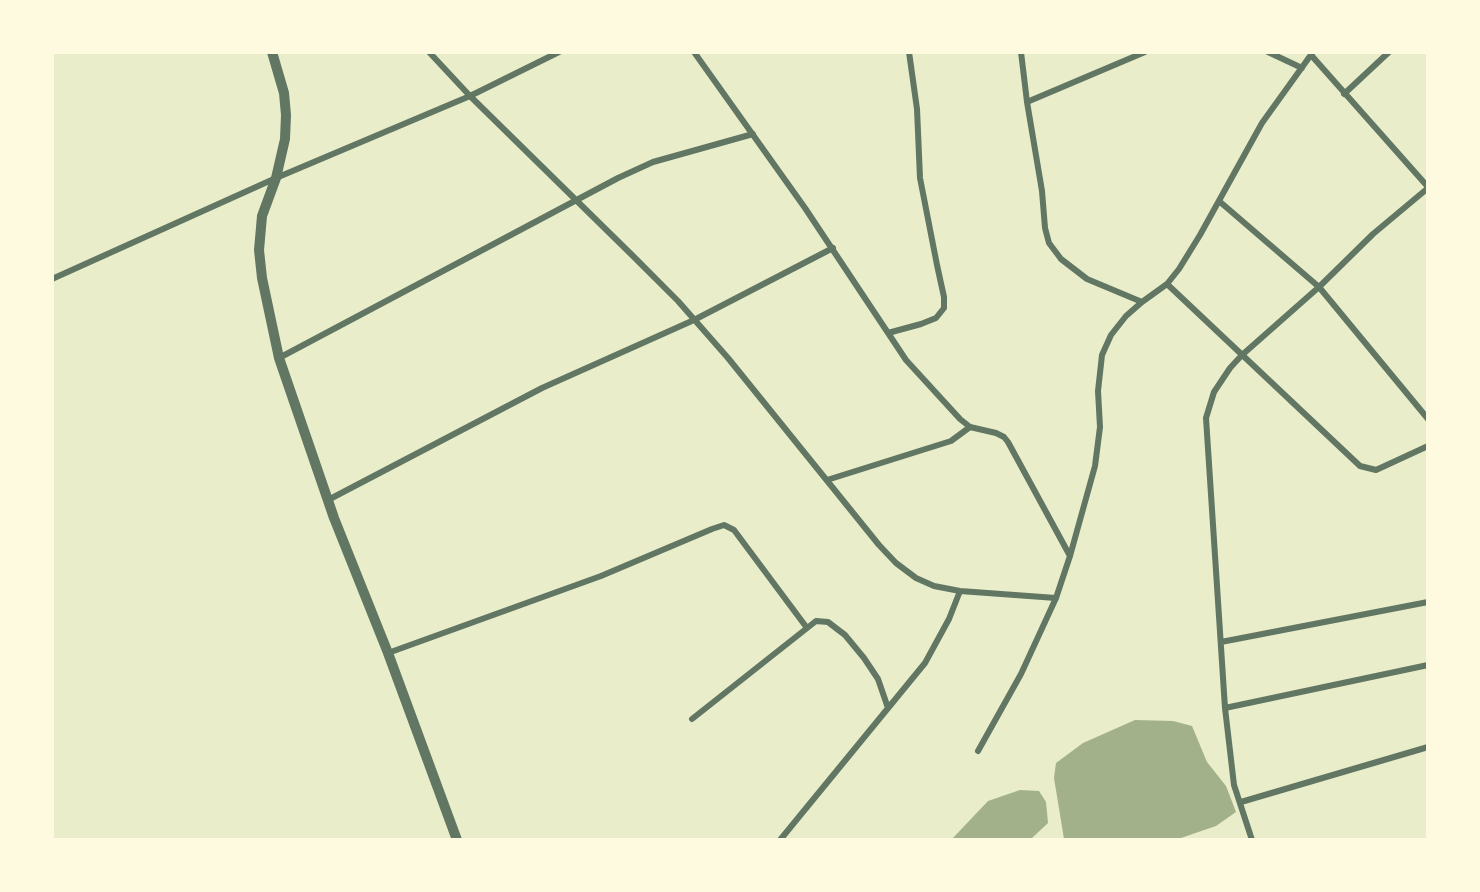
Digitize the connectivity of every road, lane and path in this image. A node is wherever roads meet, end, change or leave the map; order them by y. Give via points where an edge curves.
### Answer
1 (272, 52) edge
2 (429, 52) edge
3 (559, 52) edge
4 (694, 52) edge
5 (909, 52) edge
6 (1021, 52) edge
7 (1145, 52) edge
8 (1268, 52) edge
9 (1389, 52) edge
10 (1312, 54) edge
11 (1302, 68) junction
12 (1344, 94) junction
13 (470, 96) junction
14 (1027, 102) junction
15 (753, 134) junction
16 (276, 178) junction
17 (1428, 187) edge
18 (577, 201) junction
19 (1219, 201) junction
20 (833, 248) junction
21 (52, 279) edge
22 (1167, 284) junction
23 (1319, 287) junction
24 (1142, 302) junction
25 (694, 320) junction
26 (888, 333) junction
27 (1242, 355) junction
28 (279, 358) junction
29 (1428, 419) edge
30 (970, 427) junction
31 (1428, 446) edge
32 (826, 480) junction
33 (328, 500) junction
34 (1070, 556) junction
35 (960, 591) junction
36 (1056, 598) junction
37 (1428, 602) edge
38 (807, 628) junction
39 (1221, 642) junction
40 (388, 653) junction
41 (1428, 664) edge
42 (888, 708) junction
43 (1224, 708) junction
44 (692, 719) dead end
45 (1428, 747) edge
46 (978, 752) dead end
47 (1241, 802) junction
48 (456, 840) edge
49 (780, 840) edge
50 (1252, 840) edge

1 - 16 street via 286,115
2 - 13 street
3 - 13 street
4 - 15 street
5 - 26 street via 920,177 944,308 936,318
6 - 14 street
7 - 14 street
8 - 11 street
9 - 12 street
10 - 11 street
10 - 12 street
11 - 19 street via 1262,123
12 - 17 street
13 - 16 street
13 - 18 street
14 - 24 street via 1049,243 1061,259 1087,279
15 - 18 street via 653,162
15 - 20 street
16 - 21 street
16 - 28 street via 262,216 259,250
17 - 23 street
18 - 25 street
18 - 28 street
19 - 22 street
19 - 23 street
20 - 25 street
20 - 26 street
22 - 24 street
22 - 27 street
23 - 27 street
23 - 29 street
24 - 34 street via 1111,335 1102,355 1095,466
25 - 32 street
25 - 33 street via 542,388
26 - 30 street via 906,360
27 - 31 street via 1360,466 1376,470
27 - 39 street via 1214,392 1206,418
28 - 33 street
30 - 32 street via 951,441
30 - 34 street via 996,433 1008,442
32 - 35 street via 896,563 934,586
33 - 40 street
34 - 36 street
35 - 36 street
35 - 42 street via 925,663
36 - 46 street via 1021,674
37 - 39 street
38 - 40 street via 734,530 724,525 601,576
38 - 42 street via 816,621 828,622 845,635 878,679
38 - 44 street
39 - 43 street
40 - 48 street
41 - 43 street
42 - 49 street
43 - 47 street via 1234,785
45 - 47 street
47 - 50 street

